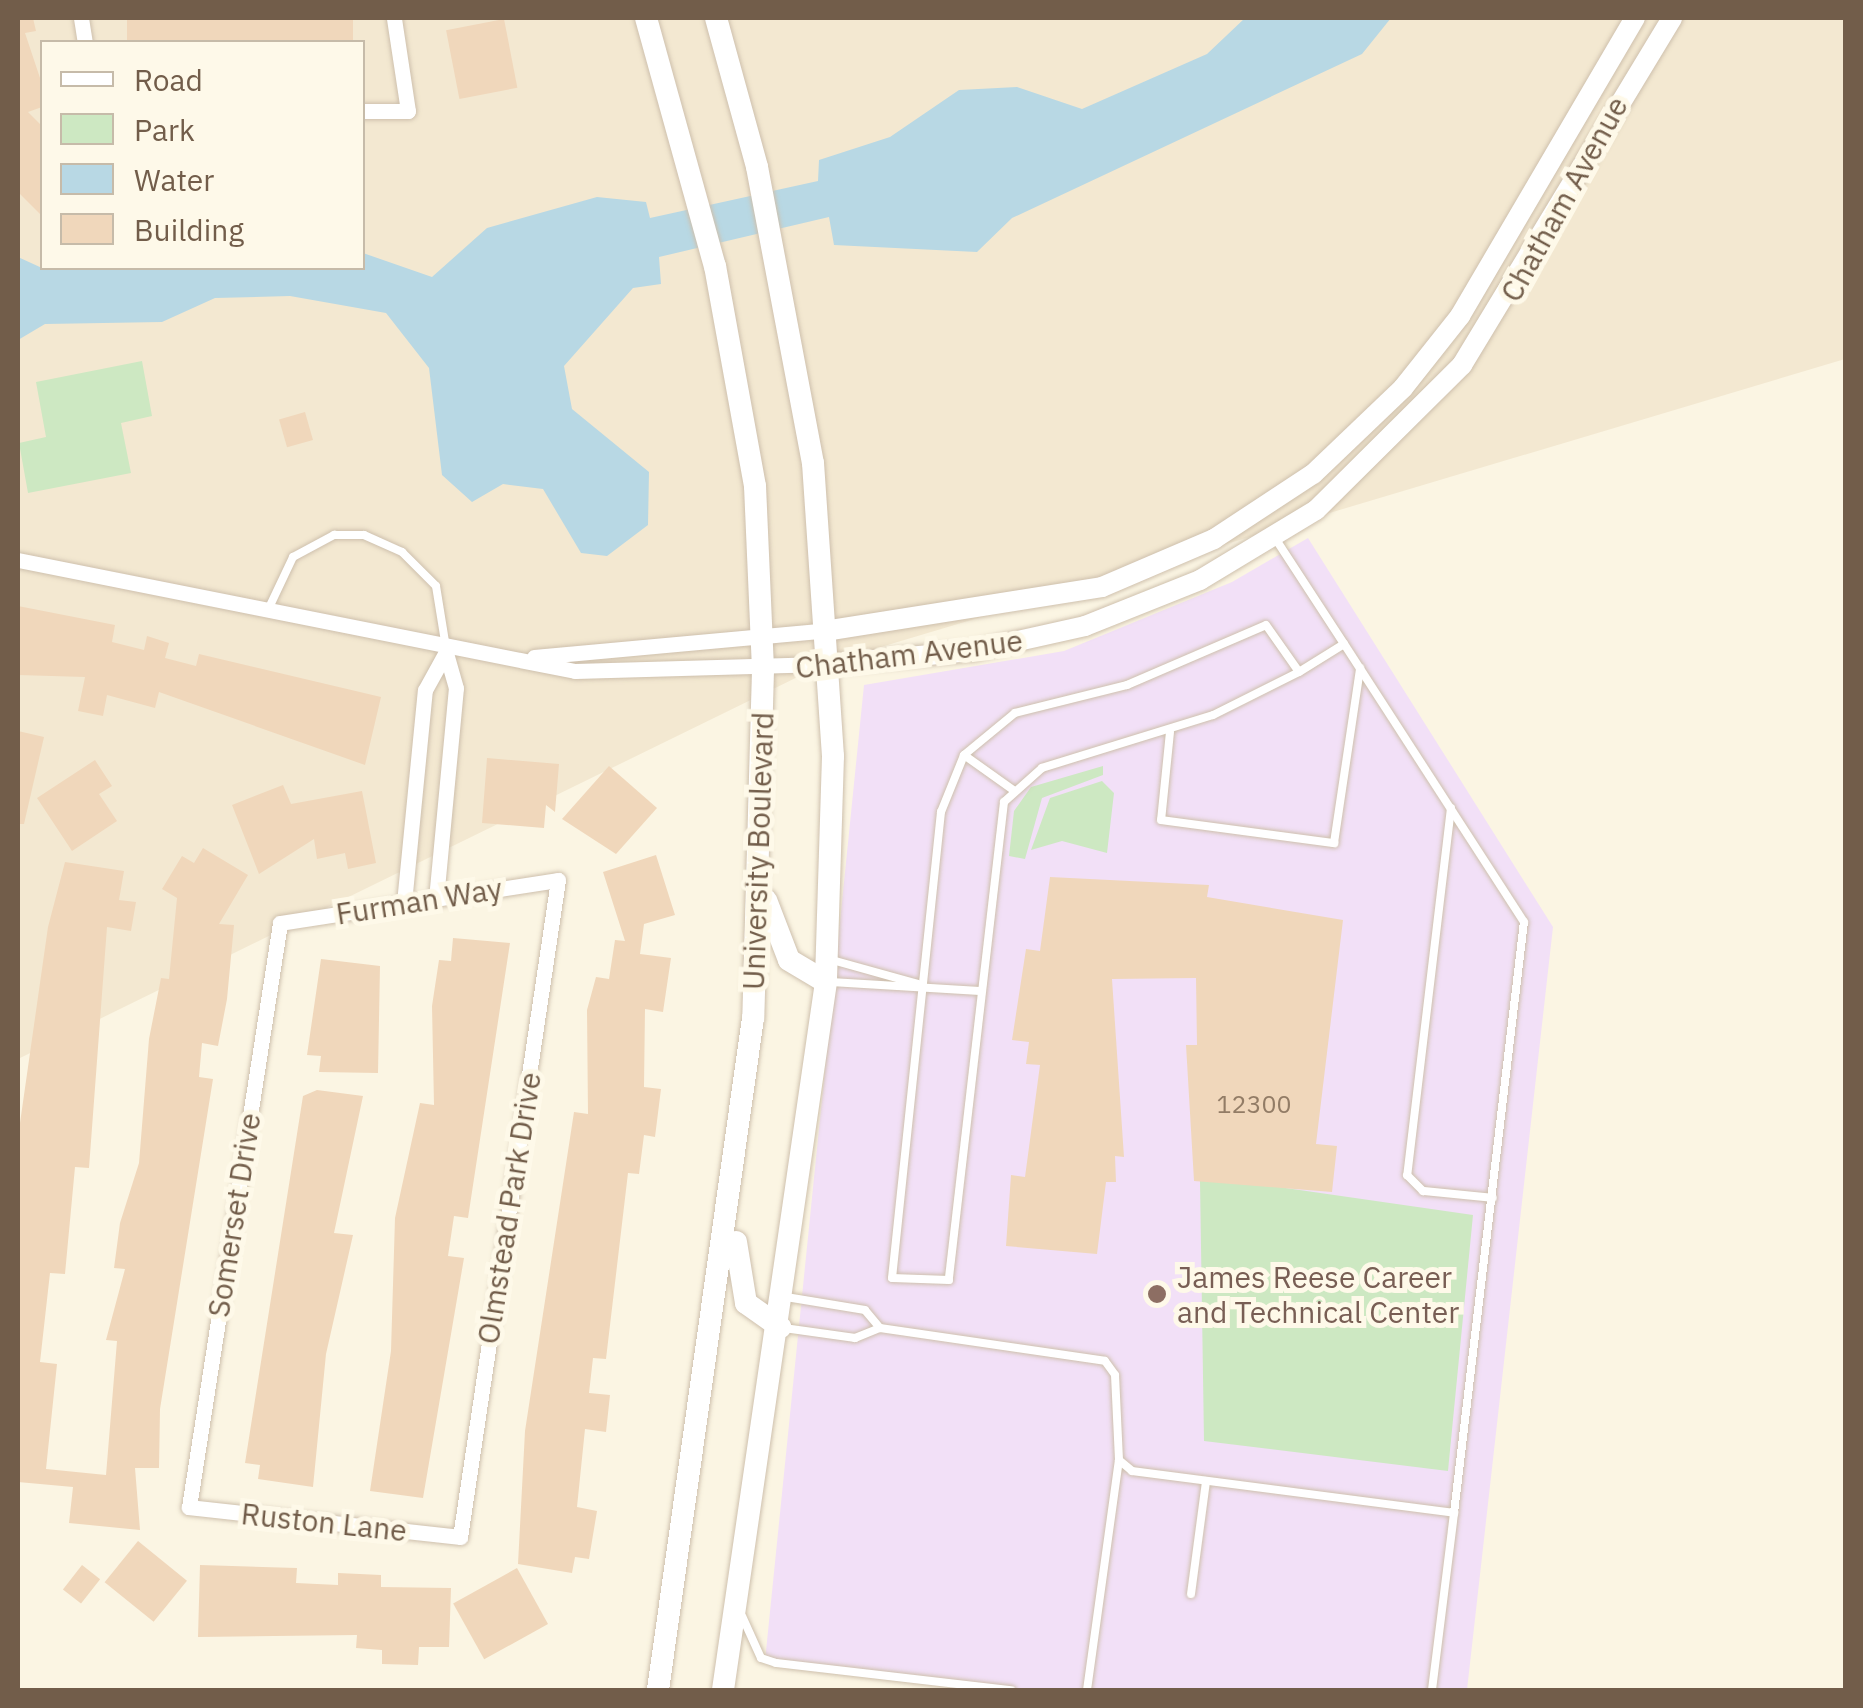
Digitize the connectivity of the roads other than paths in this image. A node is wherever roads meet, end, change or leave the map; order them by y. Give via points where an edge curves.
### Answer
1 (394, 18) edge
2 (646, 18) edge
3 (716, 18) edge
4 (1635, 18) edge
5 (1672, 18) edge
6 (365, 111) edge
7 (1257, 514) junction
8 (1274, 538) junction
9 (18, 560) edge
10 (266, 616) junction
11 (831, 630) junction
12 (762, 634) junction
13 (1344, 644) junction
14 (446, 652) junction
15 (520, 659) junction
16 (832, 664) junction
17 (1360, 668) junction
18 (763, 670) junction
19 (1299, 672) junction
20 (1170, 732) junction
21 (964, 755) junction
22 (1013, 790) junction
23 (1451, 808) junction
24 (760, 872) junction
25 (558, 880) joint
26 (436, 898) junction
27 (404, 904) junction
28 (280, 923) joint
29 (826, 970) junction
30 (920, 984) junction
31 (980, 991) junction
32 (736, 1169) junction
33 (1492, 1198) junction
34 (784, 1297) junction
35 (780, 1327) junction
36 (880, 1328) junction
37 (1119, 1460) junction
38 (1206, 1481) junction
39 (188, 1507) joint
40 (1454, 1512) junction
41 (460, 1537) joint
42 (1191, 1594) dead end
43 (737, 1602) junction
44 (658, 1690) edge
45 (723, 1690) edge
46 (1011, 1690) edge
47 (1087, 1690) edge
48 (1432, 1690) edge

1 - 6 street via 408,111
2 - 12 main road, University Boulevard via 715,266 756,486
3 - 11 main road via 776,252
4 - 7 street, Chatham Avenue via 1482,284 1433,352 1345,446
5 - 8 street, Chatham Avenue via 1462,365 1382,452
7 - 8 street
7 - 11 street, Chatham Avenue via 1147,571 1073,595
8 - 13 lane
8 - 16 street, Chatham Avenue via 1162,598 1054,635
9 - 10 street, Chatham Avenue
10 - 14 street, Chatham Avenue
10 - 14 lane via 293,557 334,535 364,535 402,552 436,586
11 - 12 street, Chatham Avenue
11 - 16 main road
12 - 15 street, Chatham Avenue
12 - 18 main road, University Boulevard
13 - 17 lane
13 - 19 lane
14 - 15 street, Chatham Avenue
14 - 26 street via 456,688
14 - 27 street via 425,690
15 - 18 street, Chatham Avenue via 614,675
16 - 18 street, Chatham Avenue
16 - 29 main road
17 - 20 lane via 1334,843 1161,820
17 - 23 lane
18 - 24 main road, University Boulevard
19 - 20 lane
19 - 21 lane via 1266,625 1127,686 1015,713
20 - 22 lane via 1042,768
21 - 22 lane
21 - 30 lane via 941,812
22 - 31 lane via 1000,813
23 - 33 lane via 1525,931
23 - 33 lane via 1406,1175 1423,1190
24 - 29 main road via 783,952
24 - 32 main road, University Boulevard
25 - 26 street, Furman Way
25 - 41 street, Olmstead Park Drive
26 - 27 street, Furman Way
27 - 28 street, Furman Way
28 - 39 street, Somerset Drive
29 - 30 lane
29 - 30 lane
29 - 34 main road
30 - 31 lane
30 - 31 lane via 886,1268 897,1280 941,1286 950,1280
32 - 35 main road via 736,1280 755,1314
32 - 44 main road, University Boulevard
33 - 40 lane
34 - 35 main road
34 - 36 lane via 865,1310
35 - 36 lane via 856,1338
35 - 43 main road
36 - 37 lane via 1105,1361 1115,1375
37 - 38 lane via 1132,1471
37 - 47 lane
38 - 40 lane
38 - 42 lane
39 - 41 street, Ruston Lane
40 - 48 lane
43 - 45 main road
43 - 46 lane via 761,1658

